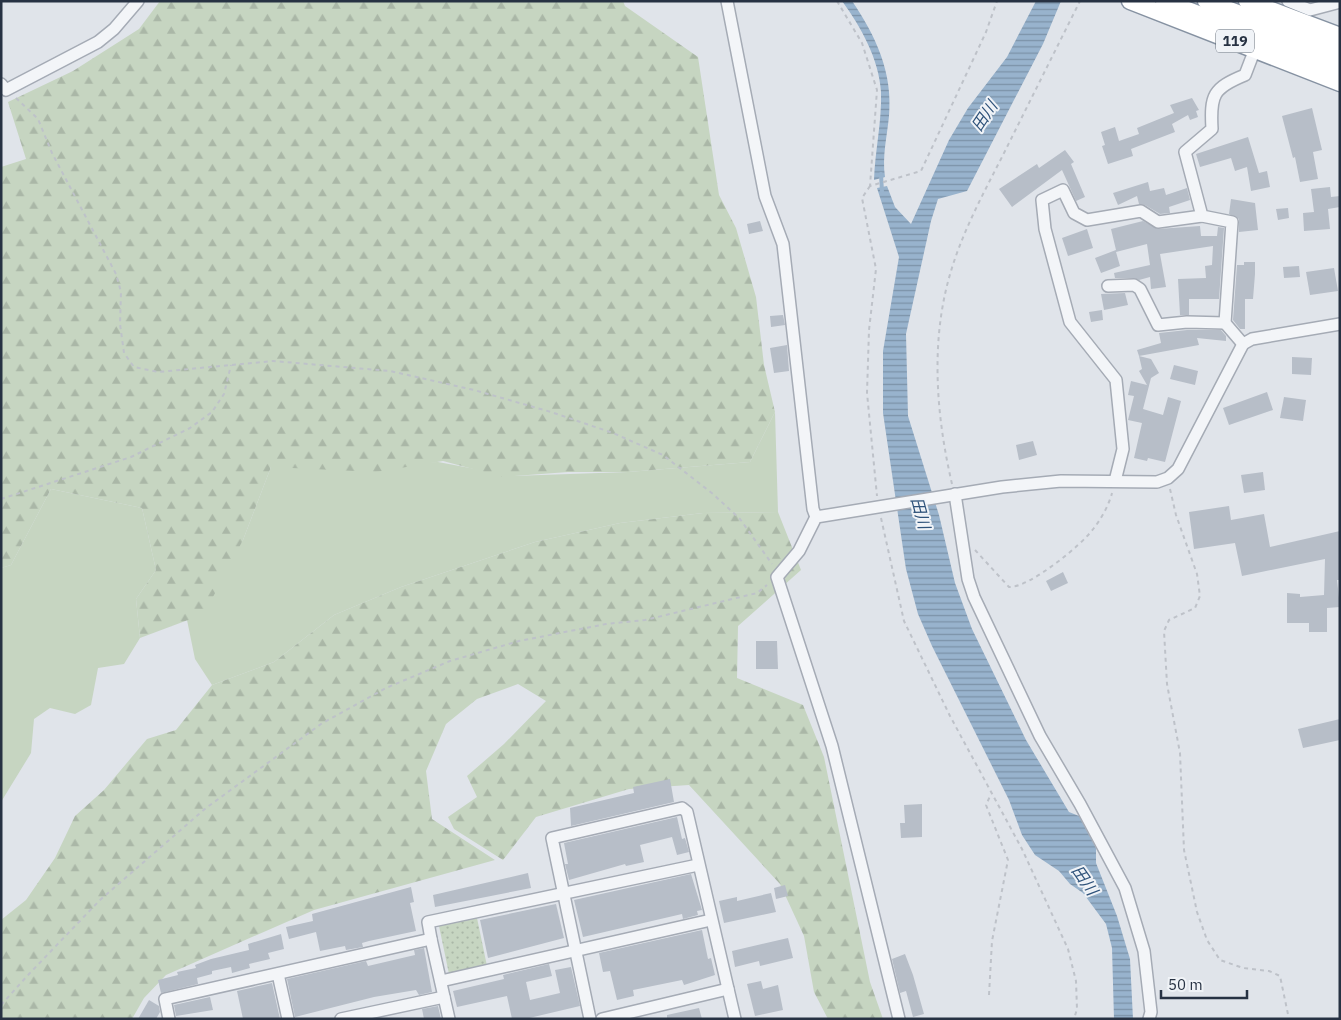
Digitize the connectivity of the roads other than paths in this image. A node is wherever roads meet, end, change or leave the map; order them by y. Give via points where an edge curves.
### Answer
1 (138, 1) edge
2 (727, 1) edge
3 (1130, 1) edge
4 (1164, 1) edge
5 (1206, 1) edge
6 (1247, 1) edge
7 (1288, 1) edge
8 (1340, 2) edge
9 (1340, 36) edge
10 (1258, 37) junction
11 (1340, 52) edge
12 (1340, 68) edge
13 (1340, 83) edge
14 (4, 87) edge
15 (1202, 216) junction
16 (1108, 286) dead end
17 (1224, 324) junction
18 (1340, 324) edge
19 (1243, 344) junction
20 (1115, 482) junction
21 (953, 495) junction
22 (816, 517) junction
23 (698, 865) junction
24 (563, 893) junction
25 (711, 920) junction
26 (432, 939) junction
27 (575, 950) junction
28 (278, 974) junction
29 (441, 981) junction
30 (728, 990) junction
31 (444, 996) junction
32 (169, 1019) edge
33 (288, 1019) edge
34 (342, 1019) edge
35 (449, 1019) edge
36 (590, 1019) edge
37 (602, 1019) edge
38 (735, 1019) edge
39 (899, 1019) edge
40 (1149, 1019) edge

1 - 14 street via 98,42
2 - 22 street via 765,196 783,244
3 - 10 highway, 119
4 - 10 highway, 119
5 - 10 highway, 119
6 - 9 highway
7 - 8 street via 1310,10
10 - 11 highway, 119
10 - 12 highway, 119
10 - 13 highway, 119
10 - 15 street via 1245,75 1223,84 1210,103 1212,129 1185,152
15 - 17 street via 1232,222
15 - 20 street via 1158,222 1141,211 1088,220 1074,213 1062,190 1042,200 1045,229 1070,322 1116,380 1124,449
16 - 17 street via 1134,285 1140,289 1158,324
17 - 19 street
18 - 19 street
19 - 20 street via 1178,469 1157,482
20 - 21 street via 1061,481
21 - 22 street
21 - 40 street via 974,597 1040,736 1125,888 1144,952 1151,1012
22 - 39 street via 799,551 778,577 832,746
23 - 24 street
23 - 24 street via 687,812 682,808 552,838
23 - 25 street
24 - 26 street via 428,922
24 - 27 street
25 - 27 street
25 - 30 street
26 - 28 street
26 - 29 street
27 - 29 street
27 - 36 street
28 - 32 street via 165,1000
28 - 33 street
29 - 31 street
30 - 37 street
30 - 38 street
31 - 34 street
31 - 35 street

